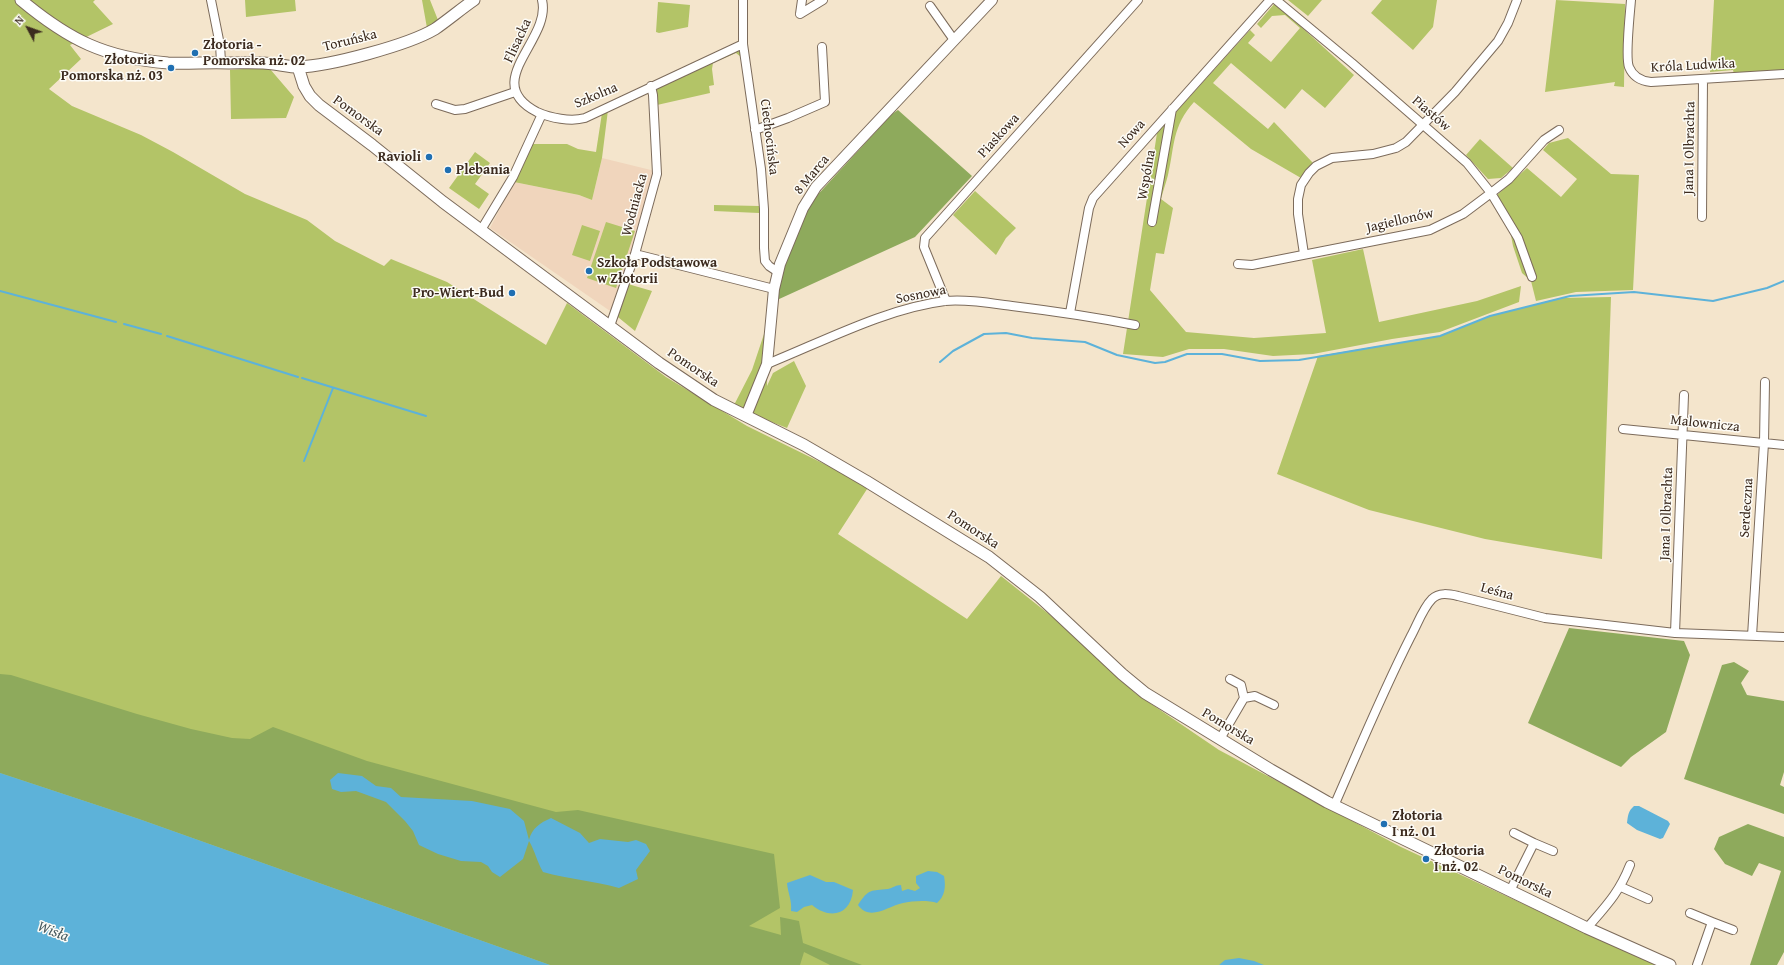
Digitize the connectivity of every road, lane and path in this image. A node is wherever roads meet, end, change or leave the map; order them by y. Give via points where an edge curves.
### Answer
1 (21, 0) edge
2 (211, 0) edge
3 (474, 0) edge
4 (542, 0) edge
5 (743, 0) edge
6 (802, 0) edge
7 (823, 0) edge
8 (992, 0) edge
9 (1138, 0) edge
10 (1270, 0) edge
11 (1276, 0) edge
12 (1517, 0) edge
13 (1631, 0) edge
14 (930, 6) dead end
15 (954, 40) junction
16 (743, 44) junction
17 (822, 47) dead end
18 (222, 62) junction
19 (298, 67) junction
20 (1784, 74) edge
21 (1703, 79) junction
22 (651, 86) junction
23 (515, 92) junction
24 (436, 104) dead end
25 (1172, 108) junction
26 (542, 114) junction
27 (1423, 124) junction
28 (755, 130) junction
29 (1559, 130) dead end
30 (1491, 193) junction
31 (1702, 217) dead end
32 (1152, 222) dead end
33 (481, 230) junction
34 (635, 254) junction
35 (1304, 254) junction
36 (1238, 264) dead end
37 (778, 272) junction
38 (1532, 277) dead end
39 (774, 289) junction
40 (946, 301) junction
41 (1070, 313) junction
42 (1135, 325) dead end
43 (610, 326) junction
44 (767, 364) junction
45 (1766, 382) dead end
46 (1684, 395) dead end
47 (746, 416) junction
48 (1623, 429) dead end
49 (1683, 435) junction
50 (1764, 443) junction
51 (1784, 445) edge
52 (1675, 633) junction
53 (1752, 636) junction
54 (1784, 637) edge
55 (1230, 679) dead end
56 (1244, 698) junction
57 (1274, 705) dead end
58 (1220, 739) junction
59 (1334, 806) junction
60 (1514, 833) dead end
61 (1534, 843) junction
62 (1553, 852) dead end
63 (1630, 865) dead end
64 (1621, 887) junction
65 (1510, 891) junction
66 (1648, 899) dead end
67 (1690, 913) dead end
68 (1712, 922) junction
69 (1587, 928) junction
70 (1733, 930) dead end
71 (1670, 965) edge
72 (1697, 965) edge

1 - 18 main road, Toruńska via 63,32 104,52 169,63
2 - 18 street
3 - 19 main road, Toruńska via 435,29 404,42 364,54
4 - 23 street, Flisacka via 544,14 522,58 514,80
5 - 16 street, Ciechocińska
6 - 7 street via 800,14
8 - 15 street, 8 Marca
9 - 40 street, Piaskowa via 925,238 924,247
10 - 25 street, Nowa
11 - 27 street, Piastów
12 - 27 street via 1498,42 1455,92
13 - 21 street, Króla Ludwika via 1628,61 1634,75 1651,82
14 - 15 street
15 - 37 street, 8 Marca via 816,187 803,208
16 - 22 street, Szkolna
16 - 28 street, Ciechocińska
17 - 28 street via 826,102
18 - 19 main road, Toruńska
19 - 33 main road, Pomorska via 304,86 318,105
20 - 21 street, Króla Ludwika
21 - 31 street, Jana I Olbrachta
22 - 26 street, Szkolna via 578,120
22 - 34 street, Wodniacka via 657,174
23 - 24 street via 465,109 455,110
23 - 26 street, Szkolna via 528,107
25 - 32 street, Wspólna
25 - 41 street, Nowa via 1093,198
26 - 33 street via 513,177
27 - 30 street, Piastów via 1467,163
27 - 35 street via 1406,142 1396,148 1373,154 1332,158 1316,166 1309,173 1301,185 1298,199
28 - 37 street, Ciechocińska via 764,209 765,261
29 - 30 street, Jagiellonów via 1544,140 1509,179
30 - 35 street, Jagiellonów via 1463,214 1430,230
30 - 38 street, Piastów via 1518,238
33 - 43 main road, Pomorska
34 - 39 street
34 - 43 street, Wodniacka
35 - 36 street, Jagiellonów via 1252,265
37 - 39 street, 8 Marca
39 - 44 street, 8 Marca
40 - 41 street, Sosnowa
40 - 44 street, Sosnowa via 882,317
41 - 42 street, Sosnowa
43 - 47 main road, Pomorska via 693,387
44 - 47 street, 8 Marca
45 - 50 street, Serdeczna
46 - 49 street, Jana I Olbrachta
47 - 58 main road, Pomorska via 860,477 989,557 1049,605 1129,681
48 - 49 street, Malownicza
49 - 50 street, Malownicza
49 - 52 street, Jana I Olbrachta
50 - 51 street, Malownicza
50 - 53 street, Serdeczna
52 - 53 street, Leśna
52 - 59 street, Leśna via 1545,618 1458,596 1444,594 1432,598 1404,651
53 - 54 street, Leśna
55 - 56 street via 1241,686
56 - 57 street via 1255,696
56 - 58 street
58 - 59 main road, Pomorska
59 - 65 main road, Pomorska
60 - 61 street
61 - 62 street
61 - 65 street
63 - 64 street
64 - 66 street
64 - 69 street
65 - 69 main road, Pomorska
67 - 68 street
68 - 70 street
68 - 72 street
69 - 71 main road, Pomorska

